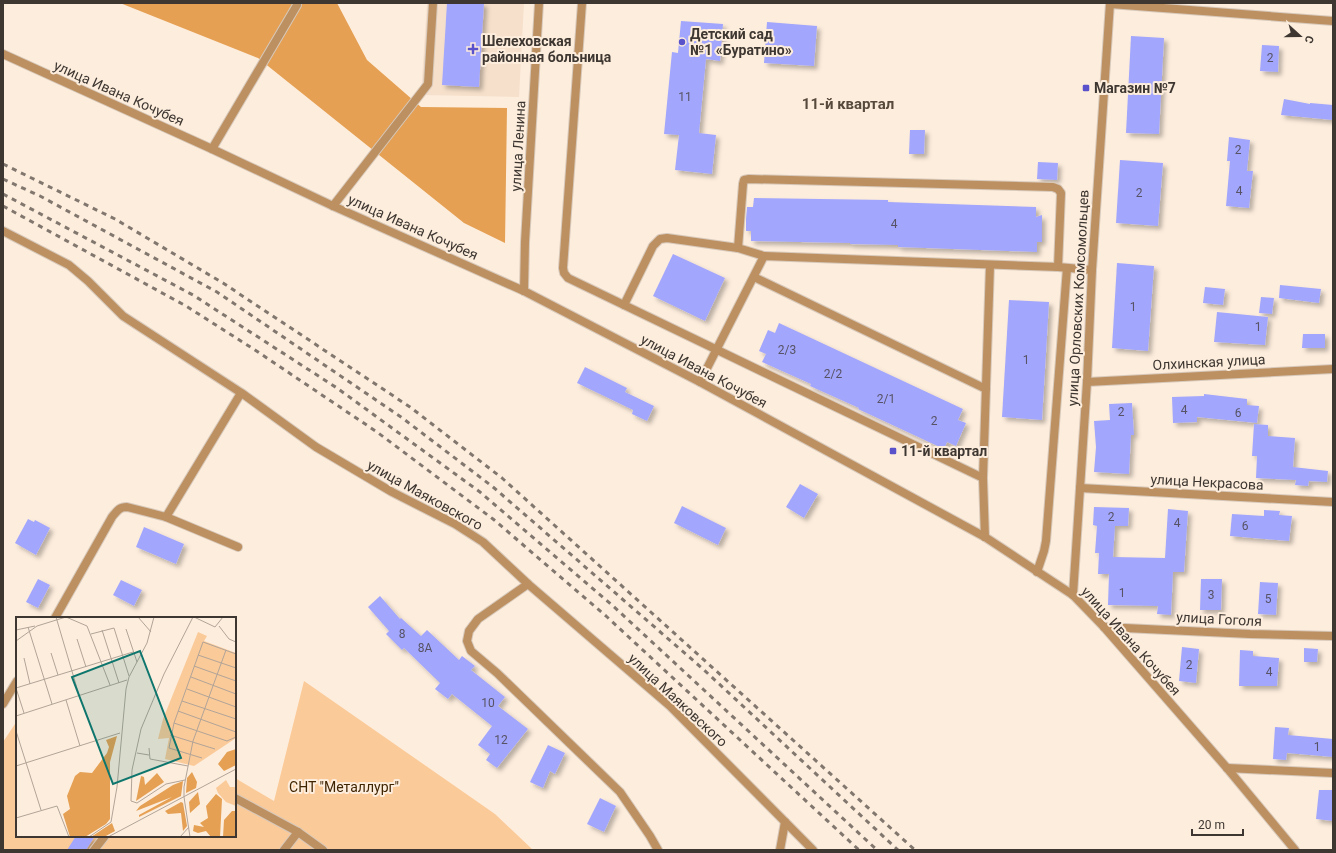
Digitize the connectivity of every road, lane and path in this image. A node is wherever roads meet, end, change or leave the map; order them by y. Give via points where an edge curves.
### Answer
1 (433, 3) edge
2 (539, 3) edge
3 (582, 3) edge
4 (1110, 4) edge
5 (297, 5) dead end
6 (1333, 20) edge
7 (3, 54) edge
8 (212, 149) junction
9 (333, 206) junction
10 (3, 231) edge
11 (738, 248) junction
12 (764, 256) junction
13 (990, 265) junction
14 (1058, 267) junction
15 (1067, 268) junction
16 (1092, 270) junction
17 (754, 277) junction
18 (524, 291) junction
19 (624, 305) junction
20 (716, 349) junction
21 (1333, 369) edge
22 (700, 382) junction
23 (1087, 382) junction
24 (986, 389) junction
25 (241, 393) junction
26 (983, 478) junction
27 (1080, 488) junction
28 (1333, 502) edge
29 (166, 517) junction
30 (985, 537) junction
31 (238, 548) dead end
32 (1037, 572) junction
33 (528, 584) junction
34 (1073, 595) junction
35 (57, 617) edge
36 (1104, 627) junction
37 (1333, 636) edge
38 (16, 683) edge
39 (3, 704) edge
40 (1227, 768) junction
41 (1333, 773) edge
42 (236, 799) edge
43 (785, 822) junction
44 (298, 832) junction
45 (104, 837) edge
46 (94, 850) edge
47 (284, 850) edge
48 (323, 850) edge
49 (658, 850) edge
50 (780, 850) edge
51 (813, 850) edge
52 (1294, 850) edge

1 - 9 street via 428,84
2 - 18 street, улица Ленина
3 - 19 street via 563,268 568,278
4 - 6 street
4 - 16 street, улица Орловских Комсомольцев
5 - 8 street
7 - 8 street, улица Ивана Кочубея
8 - 9 street, улица Ивана Кочубея
9 - 18 street, улица Ивана Кочубея
10 - 25 street, улица Маяковского via 69,265 88,280 123,316
11 - 12 street
11 - 14 street via 743,184 744,180 749,179 1053,187 1061,193
11 - 19 street via 660,239 653,246
12 - 13 street
12 - 17 street
13 - 14 street
13 - 24 street
14 - 15 street
15 - 16 street
15 - 32 street via 1046,541
16 - 23 street, улица Орловских Комсомольцев
17 - 20 street
17 - 24 street
18 - 22 street, улица Ивана Кочубея
19 - 20 street
20 - 22 street
20 - 26 street
21 - 23 street, Олхинская улица
22 - 30 street, улица Ивана Кочубея
23 - 27 street, улица Орловских Комсомольцев
24 - 26 street
25 - 29 street
25 - 33 street, улица Маяковского via 322,450 392,492 470,533
26 - 30 street
27 - 28 street, улица Некрасова
27 - 34 street, улица Орловских Комсомольцев
29 - 31 street
29 - 35 street via 127,507 118,510
30 - 32 street, улица Ивана Кочубея
32 - 34 street, улица Ивана Кочубея
33 - 43 street, улица Маяковского via 670,706
33 - 49 street via 478,618 469,631 471,651 581,752 620,792
34 - 36 street, улица Ивана Кочубея
36 - 37 street, улица Гоголя
36 - 40 street, улица Ивана Кочубея
38 - 39 street
40 - 41 street
40 - 52 street, улица Ивана Кочубея
42 - 44 street
43 - 50 street
43 - 51 street, улица Маяковского
44 - 47 street
44 - 48 street
45 - 46 street

